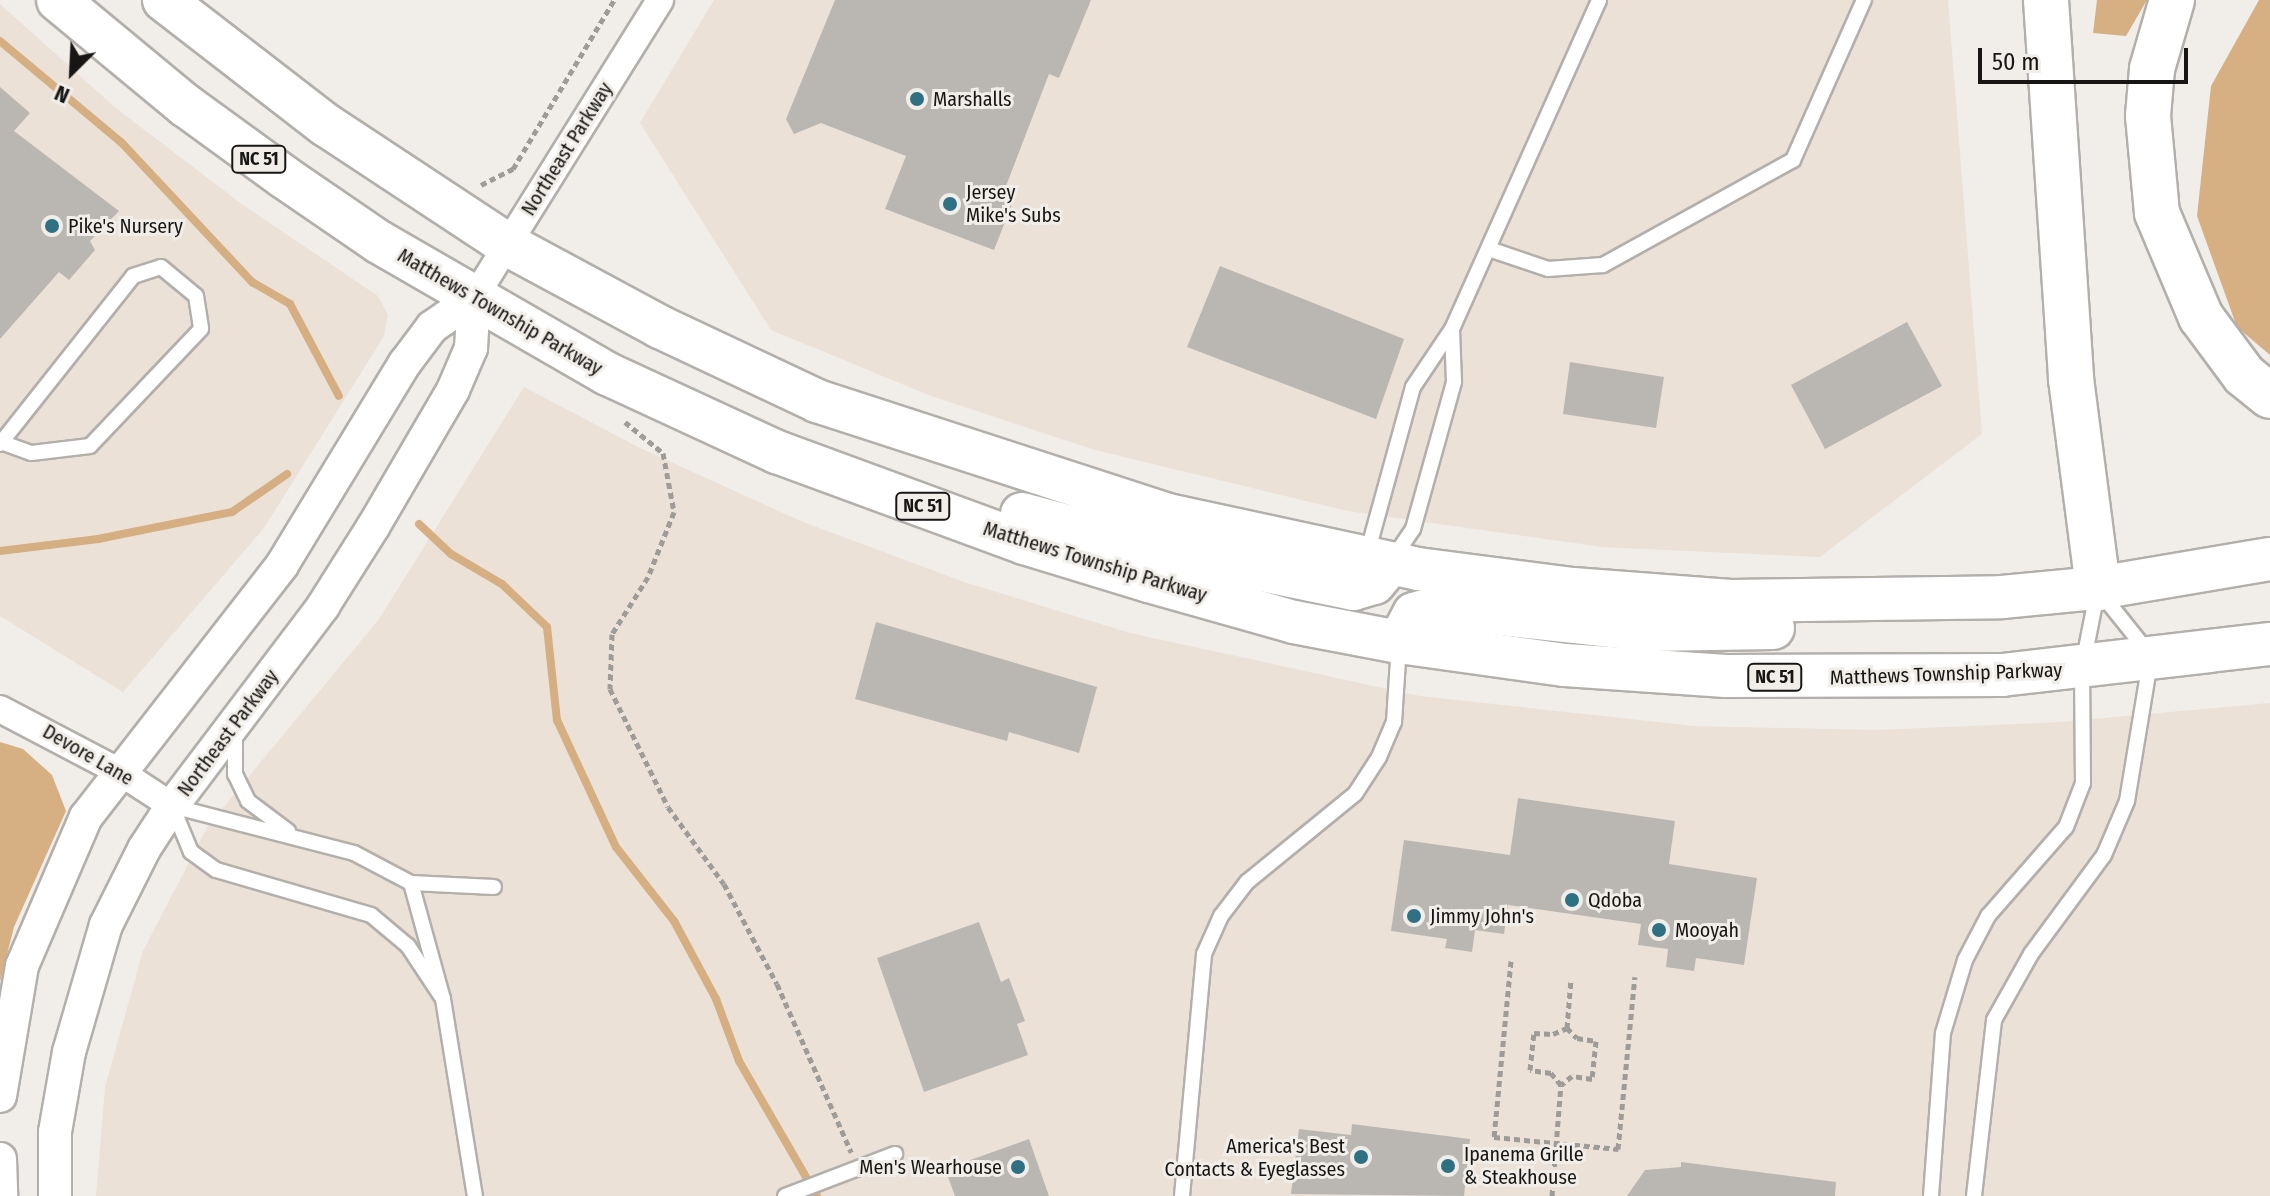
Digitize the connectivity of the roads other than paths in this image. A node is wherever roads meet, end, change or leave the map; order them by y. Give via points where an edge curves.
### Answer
1 (58, 0) edge
2 (164, 0) edge
3 (660, 0) edge
4 (1599, 0) edge
5 (1864, 0) edge
6 (2046, 0) edge
7 (2172, 0) edge
8 (508, 245) junction
9 (1489, 249) junction
10 (474, 298) junction
11 (1452, 329) junction
12 (2270, 396) edge
13 (2, 444) edge
14 (933, 510) junction
15 (2270, 559) edge
16 (1378, 561) junction
17 (2098, 588) junction
18 (1863, 603) junction
19 (1399, 642) junction
20 (2270, 644) edge
21 (2151, 656) junction
22 (2082, 669) junction
23 (0, 709) edge
24 (237, 723) junction
25 (120, 772) junction
26 (172, 806) junction
27 (302, 840) junction
28 (411, 883) junction
29 (494, 887) dead end
30 (443, 999) junction
31 (0, 1096) edge
32 (895, 1154) dead end
33 (0, 1159) edge
34 (1, 1196) edge
35 (55, 1196) edge
36 (475, 1196) edge
37 (785, 1196) edge
38 (1182, 1196) edge
39 (1931, 1196) edge
40 (1974, 1196) edge

1 - 10 main road, Matthews Township Parkway / NC 51 via 185,105 284,177
2 - 8 main road via 326,125
3 - 8 street, Northeast Parkway
4 - 9 lane
5 - 9 lane via 1793,160 1603,265 1548,269
6 - 17 highway via 2071,379
7 - 12 highway via 2152,69 2148,116 2157,213 2201,317 2244,375
8 - 10 street, Northeast Parkway
8 - 16 main road via 660,327 817,401 1168,515
9 - 11 lane
10 - 14 main road, Matthews Township Parkway / NC 51 via 683,411
10 - 24 street, Northeast Parkway via 471,348 453,390 323,606
10 - 25 street, Northeast Parkway via 432,327 405,363 282,565
11 - 16 lane via 1413,387
11 - 16 lane via 1454,382 1413,529
13 - 13 lane via 133,276 161,267 196,296 201,329 90,446 31,453
14 - 16 main road via 1023,514 1131,543 1353,589 1374,583
14 - 19 main road, Matthews Township Parkway / NC 51 via 1024,543 1265,614
15 - 17 main road
16 - 18 main road via 1573,589
17 - 18 main road
17 - 21 lane
17 - 22 lane
18 - 19 main road via 1775,628 1649,630 1437,607 1414,614
19 - 22 main road, Matthews Township Parkway / NC 51 via 1565,665 1726,676 1865,679
19 - 38 lane via 1394,722 1379,757 1355,794 1247,882 1221,916 1204,954
20 - 21 main road, Matthews Township Parkway / NC 51
21 - 22 main road, Matthews Township Parkway / NC 51
21 - 40 lane via 2127,801 2104,855 2031,954 1994,1020
22 - 39 lane via 2083,783 2066,827 1988,916 1965,960 1952,1001 1943,1033
23 - 25 street, Devore Lane
24 - 26 street, Northeast Parkway
24 - 27 lane via 235,774 248,801
25 - 26 street, Devore Lane
25 - 31 street, Northeast Parkway via 86,817 22,966
26 - 27 lane
26 - 30 lane via 191,852 216,870 371,915 408,946
26 - 35 street, Northeast Parkway via 106,925 86,980 55,1132
27 - 28 lane via 354,853
28 - 29 lane
28 - 30 lane
30 - 36 lane
32 - 37 lane, bridge
33 - 34 street

